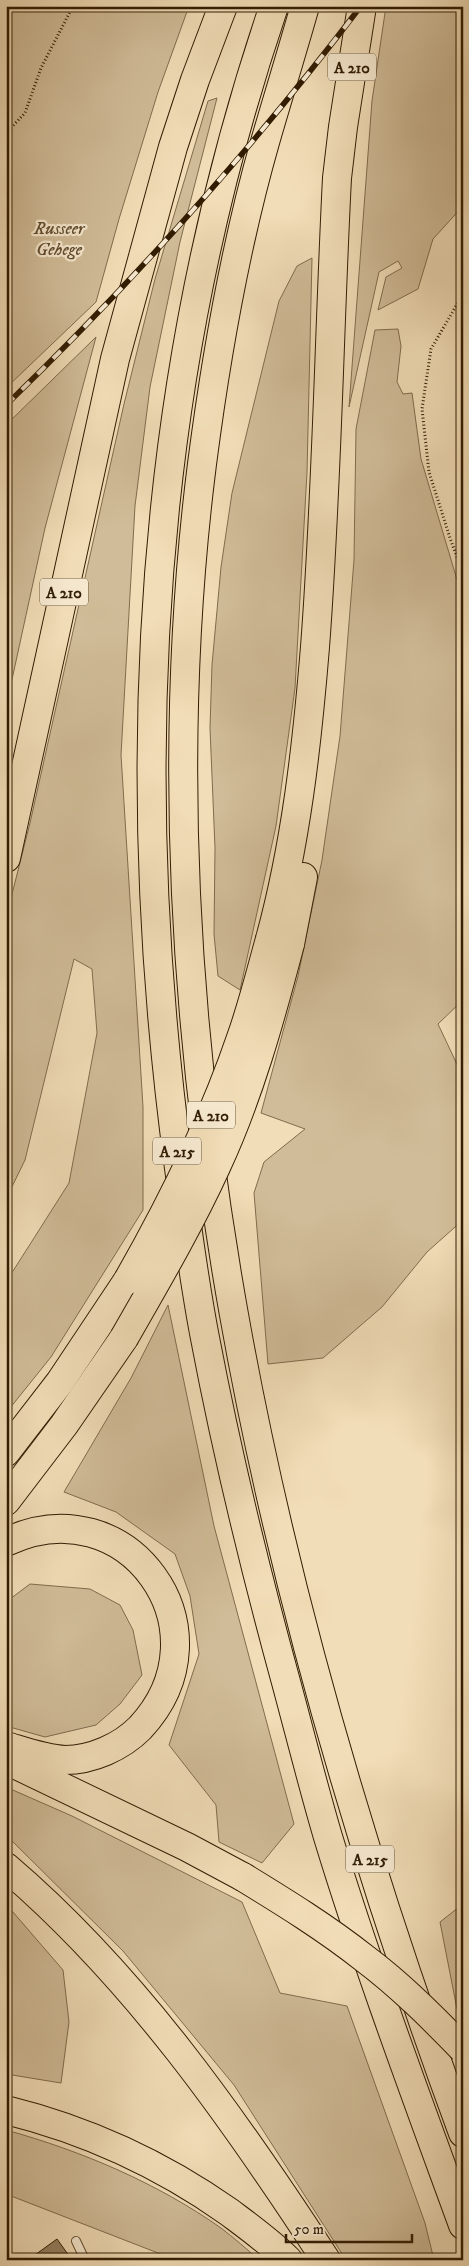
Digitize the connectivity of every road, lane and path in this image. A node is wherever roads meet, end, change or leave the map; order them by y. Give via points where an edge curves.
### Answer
1 (73, 6) edge
2 (223, 6) edge
3 (274, 6) edge
4 (305, 6) edge
5 (362, 6) edge
6 (6, 133) edge
7 (463, 294) edge
8 (463, 573) edge
9 (10, 835) edge
10 (6, 858) edge
11 (280, 942) junction
12 (6, 1452) edge
13 (6, 1501) edge
14 (6, 1542) edge
15 (6, 1746) edge
16 (6, 1760) edge
17 (6, 1867) edge
18 (463, 2049) edge
19 (6, 2110) edge
20 (463, 2132) edge
21 (463, 2225) edge
22 (76, 2241) dead end
23 (85, 2260) edge
24 (288, 2260) edge
25 (326, 2260) edge

1 - 6 path via 42,68 25,113
2 - 9 highway, A 210 via 194,80 173,147 115,358
3 - 21 highway, A 215 via 230,144 208,237 170,453 153,656 151,723 153,898 162,1022 174,1132 203,1326 259,1585 328,1835 380,1994
4 - 20 highway, A 215 via 264,145 234,273 201,475 186,642 184,714 186,888 194,1009 200,1080 228,1281 250,1399 292,1580 364,1841
5 - 11 highway, A 210 via 337,178 323,546 310,707 318,786 299,902
7 - 8 path via 431,350 422,410 429,472
9 - 10 highway, A 210
11 - 12 highway, A 210, bridge via 203,1134 174,1196 128,1280 60,1382
11 - 13 highway, bridge via 268,1028 242,1104 184,1231 124,1338
14 - 15 highway via 43,1529 67,1529 90,1532 120,1546 140,1560 163,1592 172,1616 175,1639 175,1657 161,1700 133,1735 101,1753 66,1760
16 - 18 highway, bridge via 187,1847 303,1914 365,1958
17 - 25 highway via 97,1955 166,2033 272,2178
19 - 24 highway via 47,2120 160,2168 243,2222
22 - 23 lane

